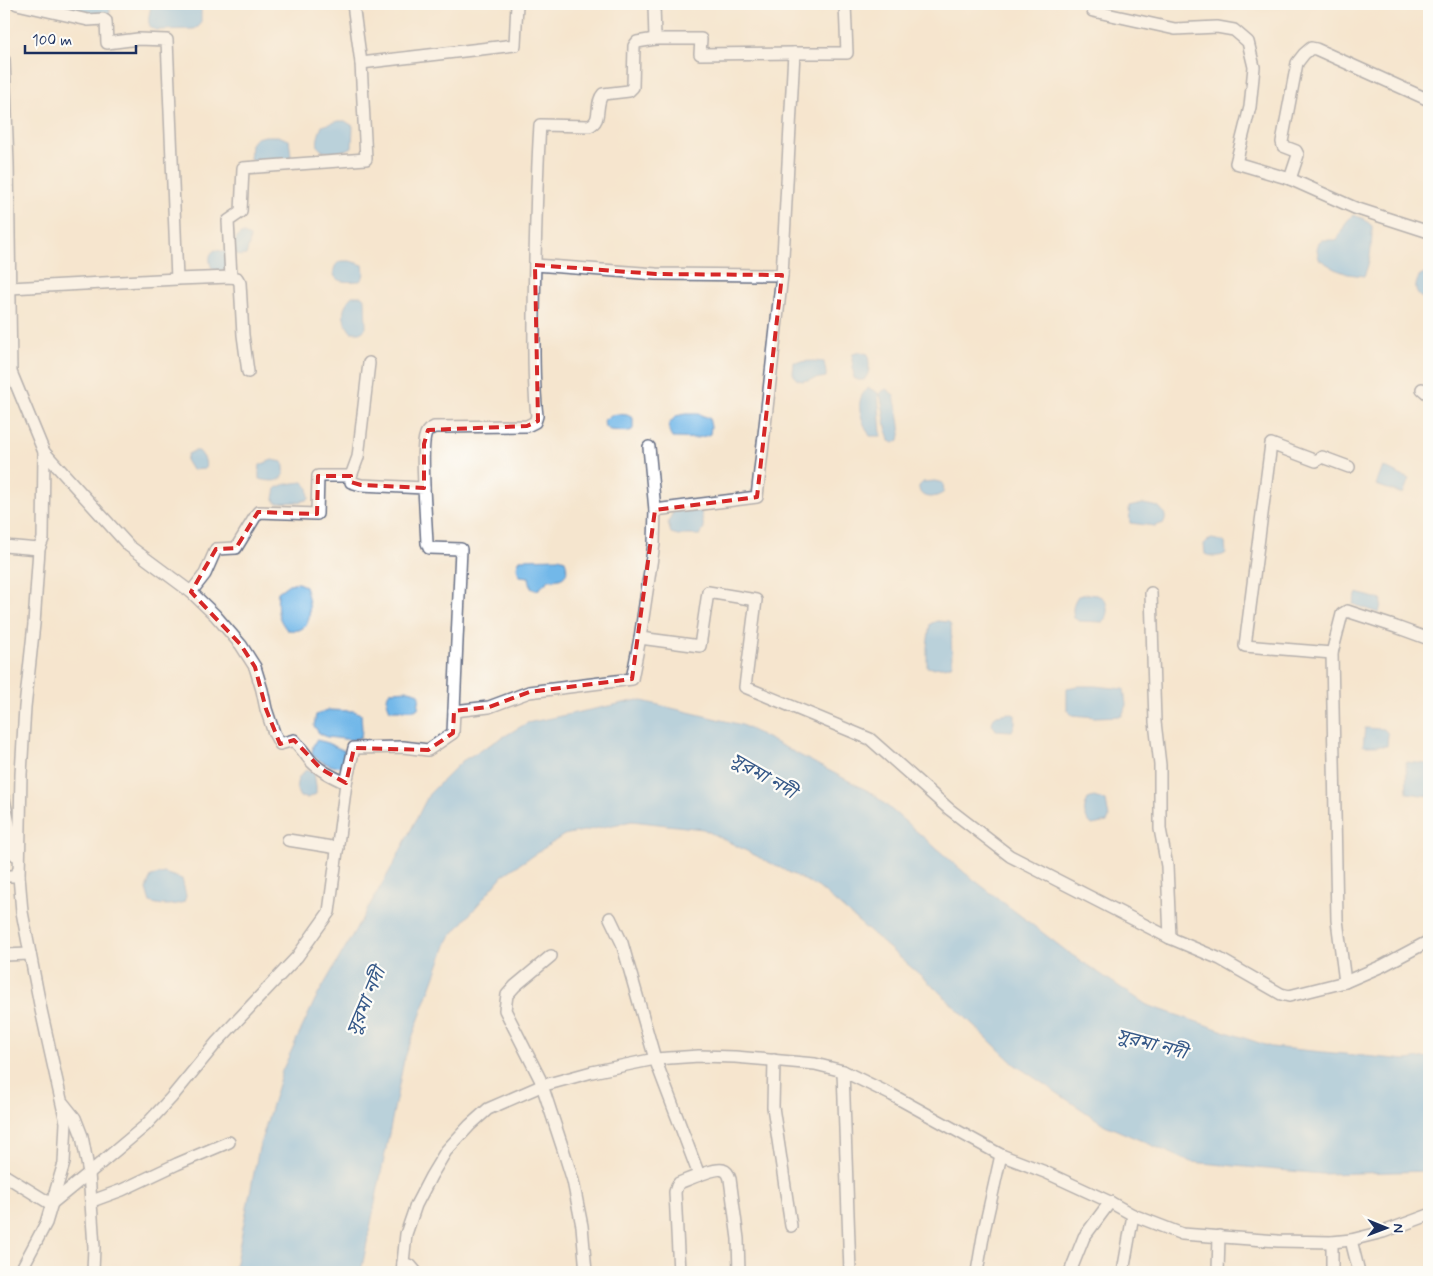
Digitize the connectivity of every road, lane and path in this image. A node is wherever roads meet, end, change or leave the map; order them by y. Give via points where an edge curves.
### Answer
1 (17, 4) edge
2 (353, 4) edge
3 (517, 4) edge
4 (654, 4) edge
5 (845, 4) edge
6 (1093, 4) edge
7 (655, 39) junction
8 (794, 53) junction
9 (4, 60) edge
10 (361, 63) junction
11 (1429, 100) edge
12 (1290, 179) junction
13 (1429, 232) edge
14 (534, 264) junction
15 (782, 275) junction
16 (231, 277) junction
17 (177, 279) junction
18 (10, 288) junction
19 (369, 363) dead end
20 (6, 371) edge
21 (248, 372) dead end
22 (648, 447) dead end
23 (44, 452) junction
24 (1349, 467) dead end
25 (351, 476) junction
26 (424, 488) junction
27 (655, 510) junction
28 (4, 546) edge
29 (39, 549) junction
30 (191, 592) junction
31 (1151, 593) dead end
32 (640, 638) junction
33 (1429, 639) edge
34 (1332, 654) junction
35 (454, 711) junction
36 (346, 782) junction
37 (4, 799) edge
38 (288, 840) dead end
39 (338, 848) junction
40 (4, 876) edge
41 (19, 876) junction
42 (610, 918) dead end
43 (1170, 938) junction
44 (1429, 941) edge
45 (30, 954) junction
46 (4, 955) edge
47 (551, 956) dead end
48 (1345, 982) junction
49 (655, 1059) junction
50 (774, 1060) junction
51 (843, 1071) junction
52 (541, 1086) junction
53 (61, 1100) junction
54 (230, 1142) dead end
55 (1002, 1155) junction
56 (89, 1174) junction
57 (4, 1175) edge
58 (699, 1175) junction
59 (92, 1202) junction
60 (1110, 1202) junction
61 (51, 1204) junction
62 (1133, 1215) junction
63 (1429, 1215) edge
64 (791, 1226) dead end
65 (1219, 1236) junction
66 (1351, 1240) junction
67 (1332, 1242) junction
68 (402, 1268) edge
69 (20, 1272) edge
70 (92, 1272) edge
71 (416, 1272) edge
72 (586, 1272) edge
73 (679, 1272) edge
74 (738, 1272) edge
75 (850, 1272) edge
76 (977, 1272) edge
77 (1070, 1272) edge
78 (1123, 1272) edge
79 (1218, 1272) edge
80 (1332, 1272) edge
81 (1359, 1272) edge

1 - 17 street via 88,20 103,19 106,21 107,43 167,40
2 - 10 street
3 - 10 street via 515,45
4 - 7 street
5 - 8 street via 846,53
6 - 12 street via 1093,11 1175,29 1217,27 1234,30 1248,42 1254,67 1250,107 1236,163
7 - 8 street via 701,38 700,54
7 - 14 street via 637,42 634,46 633,87 603,94 593,125 540,125
8 - 15 street
9 - 18 street
10 - 16 street via 366,159 243,168 241,212 228,221
11 - 12 street via 1311,48 1297,63 1282,142 1283,146 1298,152
12 - 13 street via 1355,208
14 - 15 street via 656,274
14 - 26 street via 535,422 528,426 434,427 428,430 424,444
15 - 27 street via 757,496
16 - 17 street
16 - 21 street via 240,283 242,335
17 - 18 street
18 - 20 street
19 - 25 street via 358,457
20 - 23 street
22 - 27 street
23 - 29 street via 43,539
23 - 30 street via 129,546
24 - 34 street via 1322,457 1316,461 1271,444 1245,646
25 - 26 street via 351,482 361,485
25 - 30 street via 318,476 317,514 258,512 236,548 216,549 205,574
26 - 35 street via 429,548 461,549
27 - 32 street via 654,544
28 - 29 street
29 - 41 street via 25,707
30 - 36 street via 241,645 255,667 266,709 280,744 294,740 321,770
31 - 43 street via 1160,829 1167,866
32 - 35 street via 632,679 529,692 489,707
32 - 43 street via 700,646 708,592 756,600 745,687 870,738 949,810 1010,856
33 - 34 street via 1347,611 1342,614
34 - 48 street via 1337,920
35 - 36 street via 453,732 428,750 354,748
36 - 39 street
37 - 41 street
38 - 39 street
39 - 56 street via 329,912 298,957 217,1042 145,1126
40 - 41 street
41 - 45 street
42 - 49 street via 622,943
43 - 48 street via 1220,959 1281,994 1289,996
44 - 48 street
45 - 46 street
45 - 53 street
47 - 52 street via 507,995 505,1010
49 - 50 street via 699,1056
49 - 52 street
49 - 58 street
50 - 51 street via 815,1064
50 - 64 street via 773,1107
51 - 55 street
51 - 75 street
52 - 68 street via 488,1109 446,1151 416,1205 406,1234
52 - 72 street via 573,1180
53 - 56 street via 75,1118 82,1136
53 - 61 street via 66,1122 64,1163
54 - 59 street
55 - 60 street
55 - 76 street
56 - 59 street
56 - 61 street
57 - 61 street
58 - 73 street via 679,1183 675,1192
58 - 74 street via 723,1170 729,1175 738,1240
59 - 70 street
60 - 62 street
60 - 77 street via 1084,1237
61 - 69 street via 46,1223
62 - 65 street via 1182,1234
62 - 78 street
63 - 66 street
65 - 67 street
65 - 79 street
66 - 67 street
66 - 81 street
67 - 80 street
68 - 71 street via 411,1266

